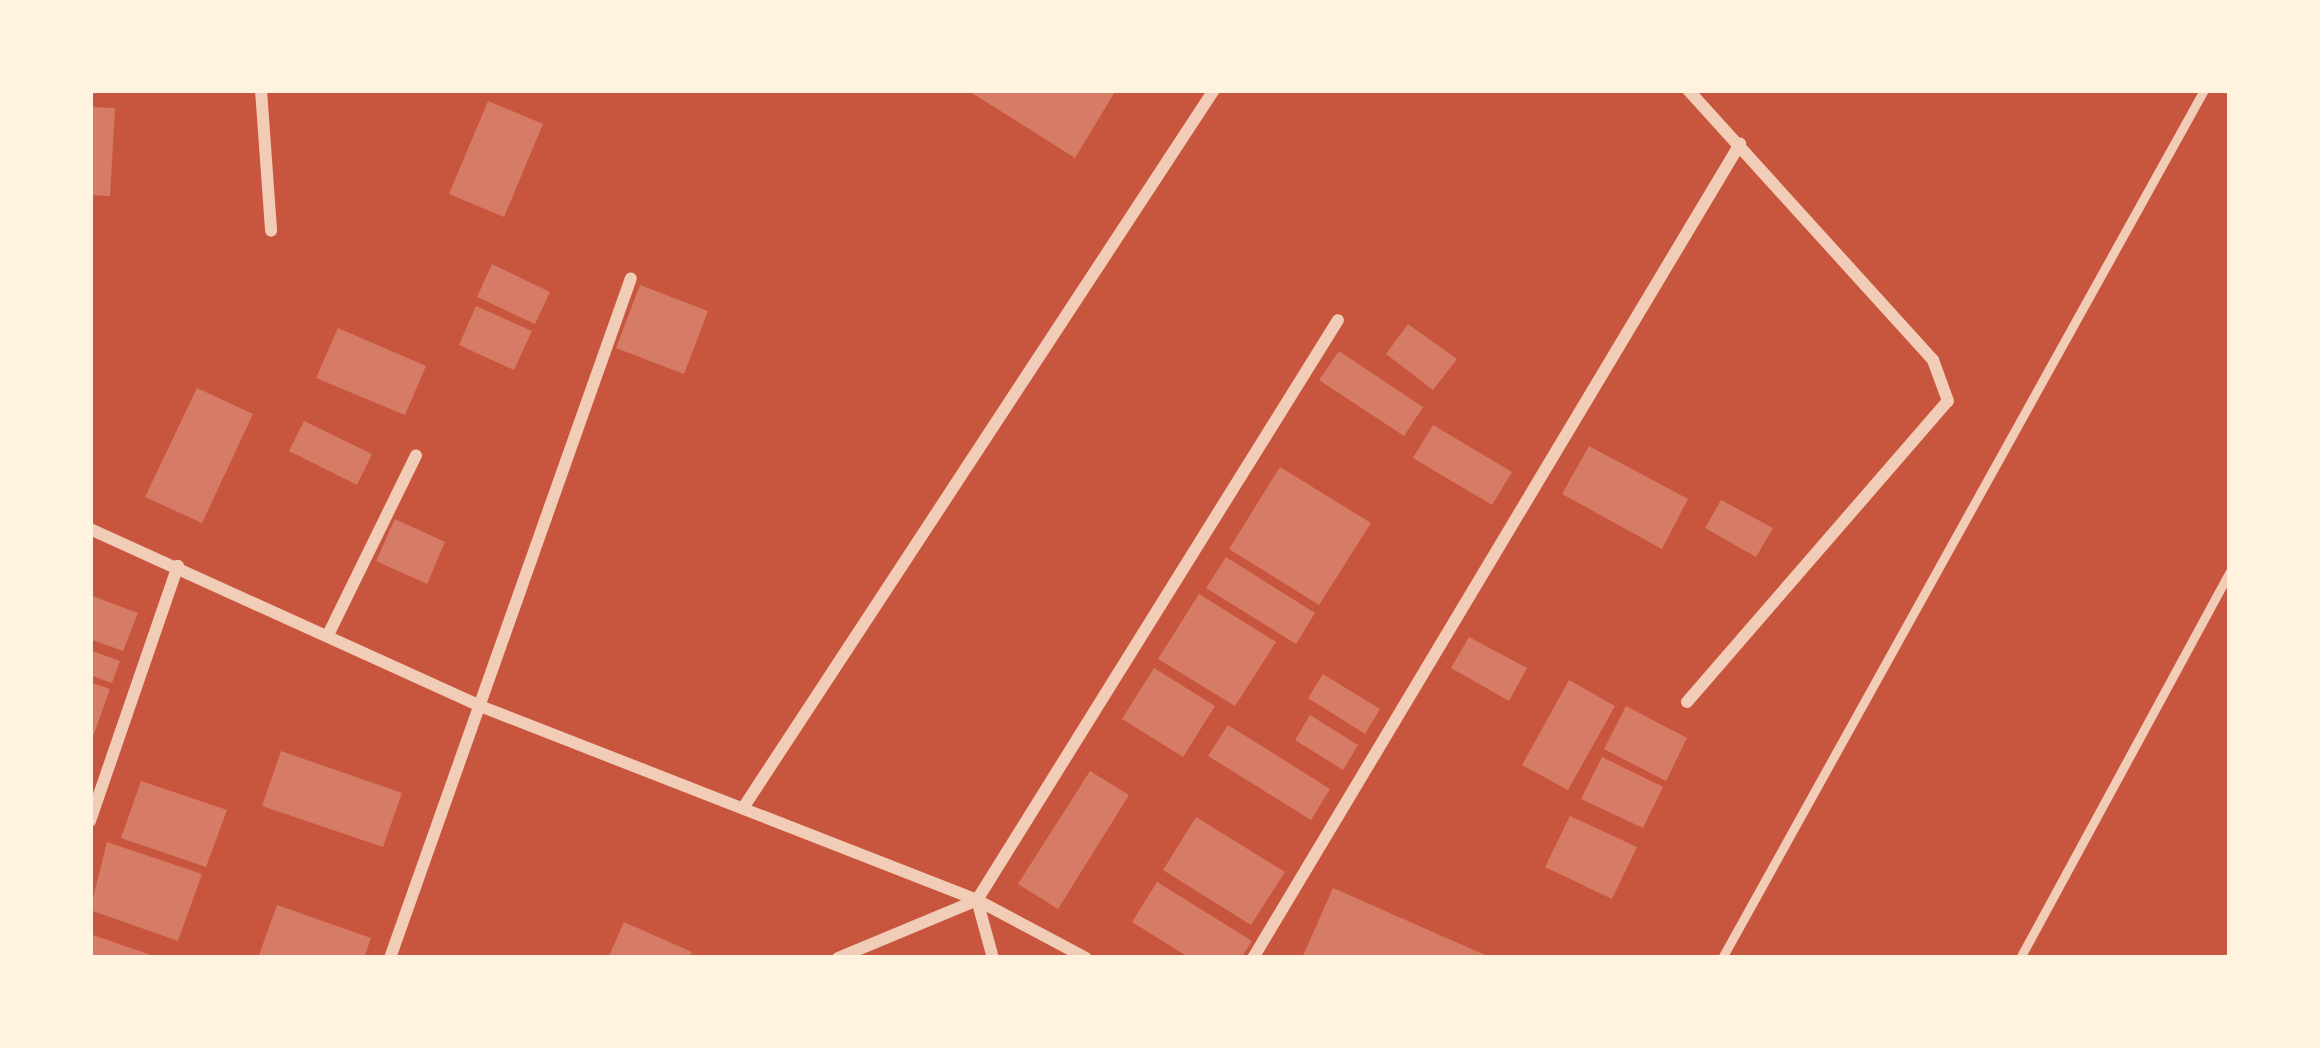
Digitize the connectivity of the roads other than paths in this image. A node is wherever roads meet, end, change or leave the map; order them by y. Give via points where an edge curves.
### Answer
1 (261, 90) edge
2 (1214, 90) edge
3 (1688, 90) edge
4 (2204, 90) edge
5 (1740, 144) junction
6 (271, 231) dead end
7 (632, 278) dead end
8 (1338, 320) dead end
9 (416, 455) dead end
10 (90, 529) edge
11 (178, 566) junction
12 (2230, 572) edge
13 (328, 635) junction
14 (1688, 702) dead end
15 (480, 706) junction
16 (745, 805) junction
17 (90, 820) edge
18 (977, 900) junction
19 (390, 958) edge
20 (838, 958) edge
21 (993, 958) edge
22 (1086, 958) edge
23 (1253, 958) edge
24 (1722, 958) edge
25 (2020, 958) edge

1 - 6 street
2 - 16 street
3 - 5 street
4 - 24 lane
5 - 14 street via 1933,360 1948,401
5 - 23 street
7 - 15 street
8 - 18 street
9 - 13 street
10 - 11 street
11 - 13 street
11 - 17 street
12 - 25 lane
13 - 15 street
15 - 16 street
15 - 19 street
16 - 18 street
18 - 20 street
18 - 21 street
18 - 22 street

